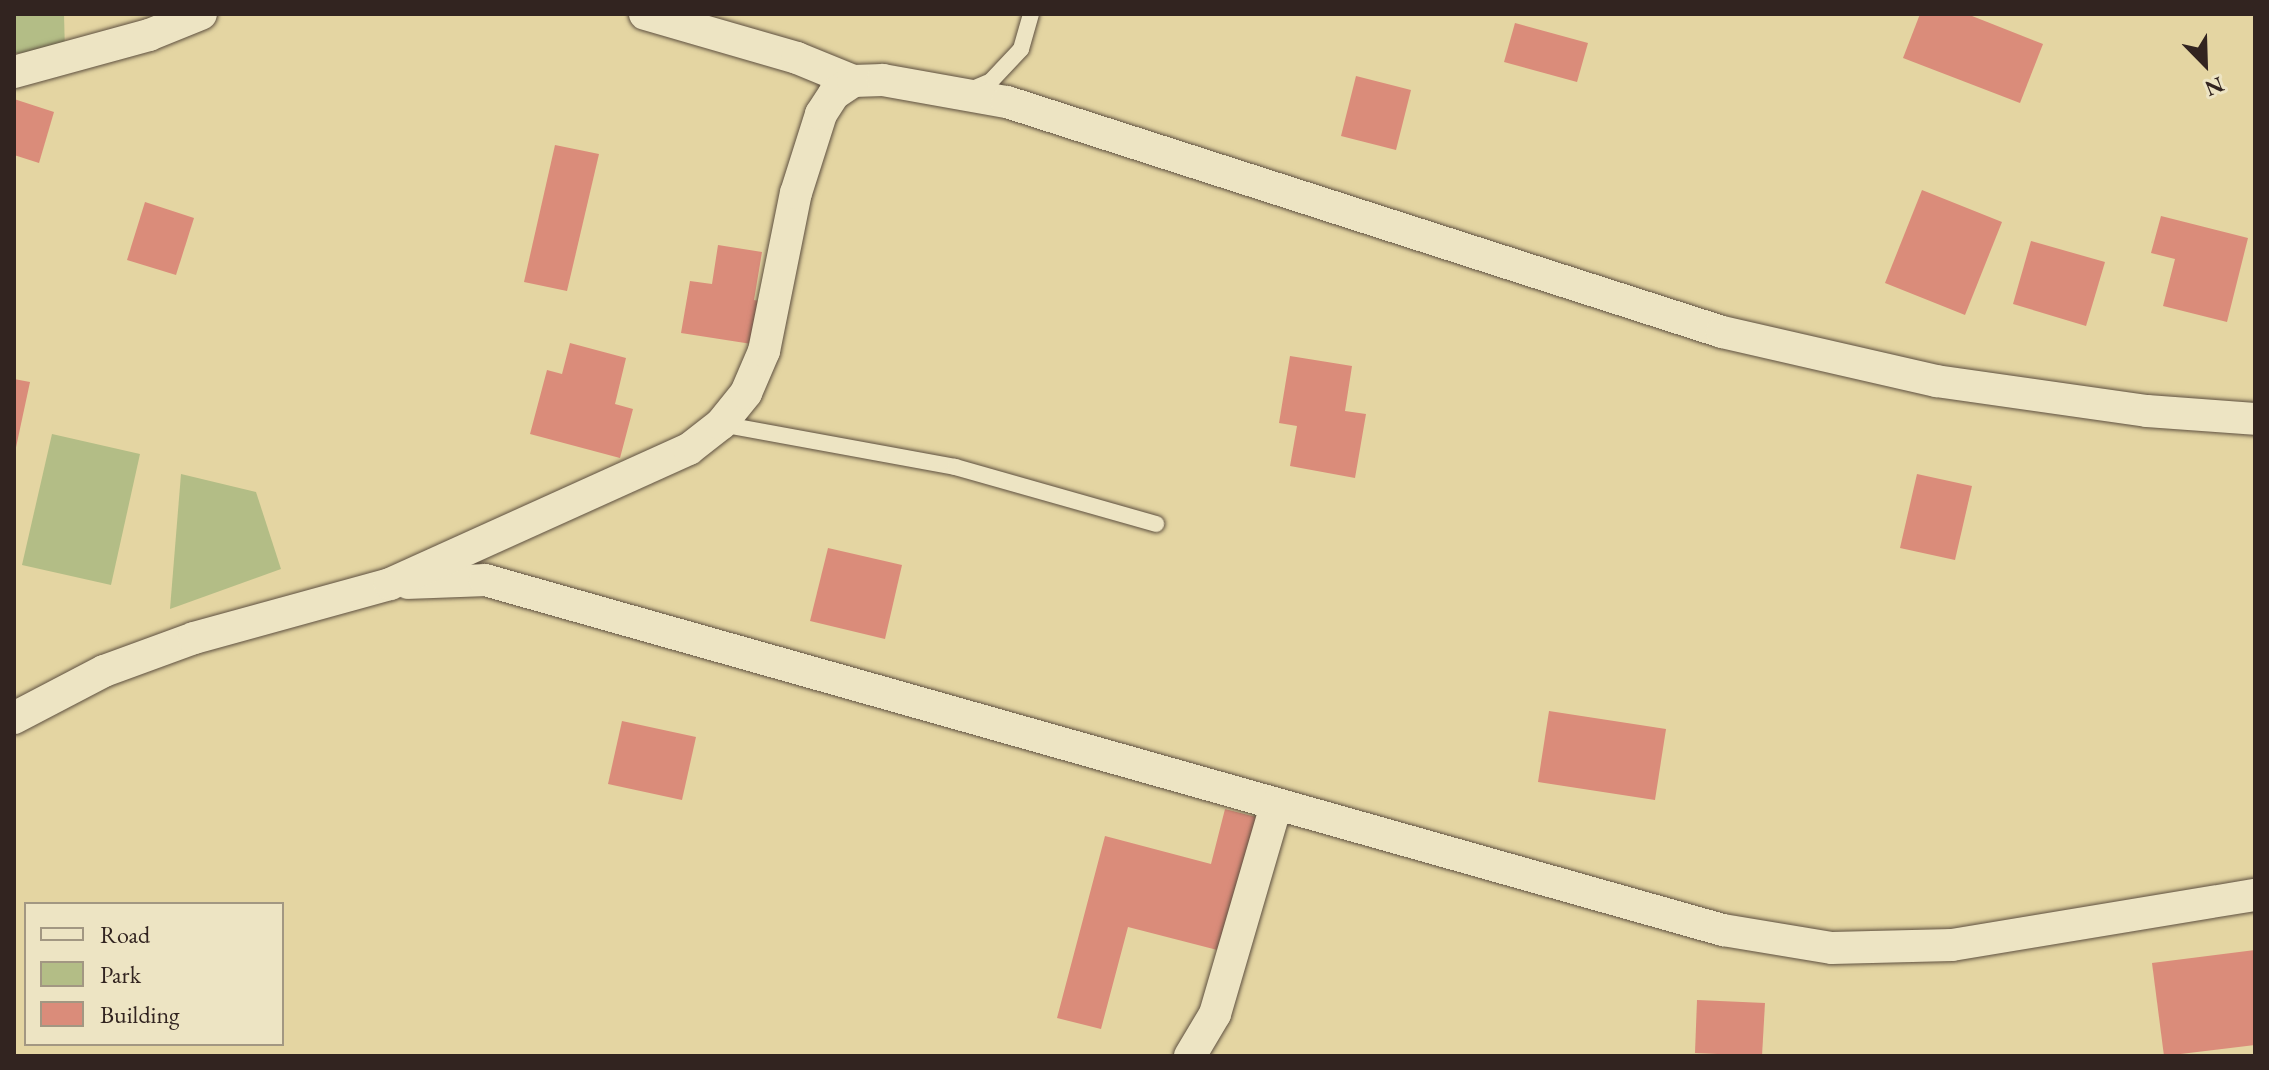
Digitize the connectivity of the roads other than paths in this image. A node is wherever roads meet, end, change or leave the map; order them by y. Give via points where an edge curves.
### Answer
1 (201, 14) edge
2 (645, 14) edge
3 (1031, 14) edge
4 (14, 72) edge
5 (853, 81) junction
6 (961, 94) junction
7 (2255, 419) edge
8 (721, 424) junction
9 (1156, 524) dead end
10 (390, 584) junction
11 (14, 718) edge
12 (1276, 805) junction
13 (2255, 895) edge
14 (1190, 1056) edge

1 - 4 street via 149,35
2 - 5 street via 797,58
3 - 6 lane via 1021,49 991,81
5 - 6 street via 883,80
5 - 8 street via 834,94 821,114 796,193 764,351 746,393
6 - 7 street via 1007,102 1722,332 1936,381 2147,411
8 - 9 lane via 955,467
8 - 10 street via 689,449
10 - 11 street via 194,638 104,671
10 - 12 street via 485,580
12 - 13 street via 1723,930 1832,948 1952,945
12 - 14 street via 1215,1014

